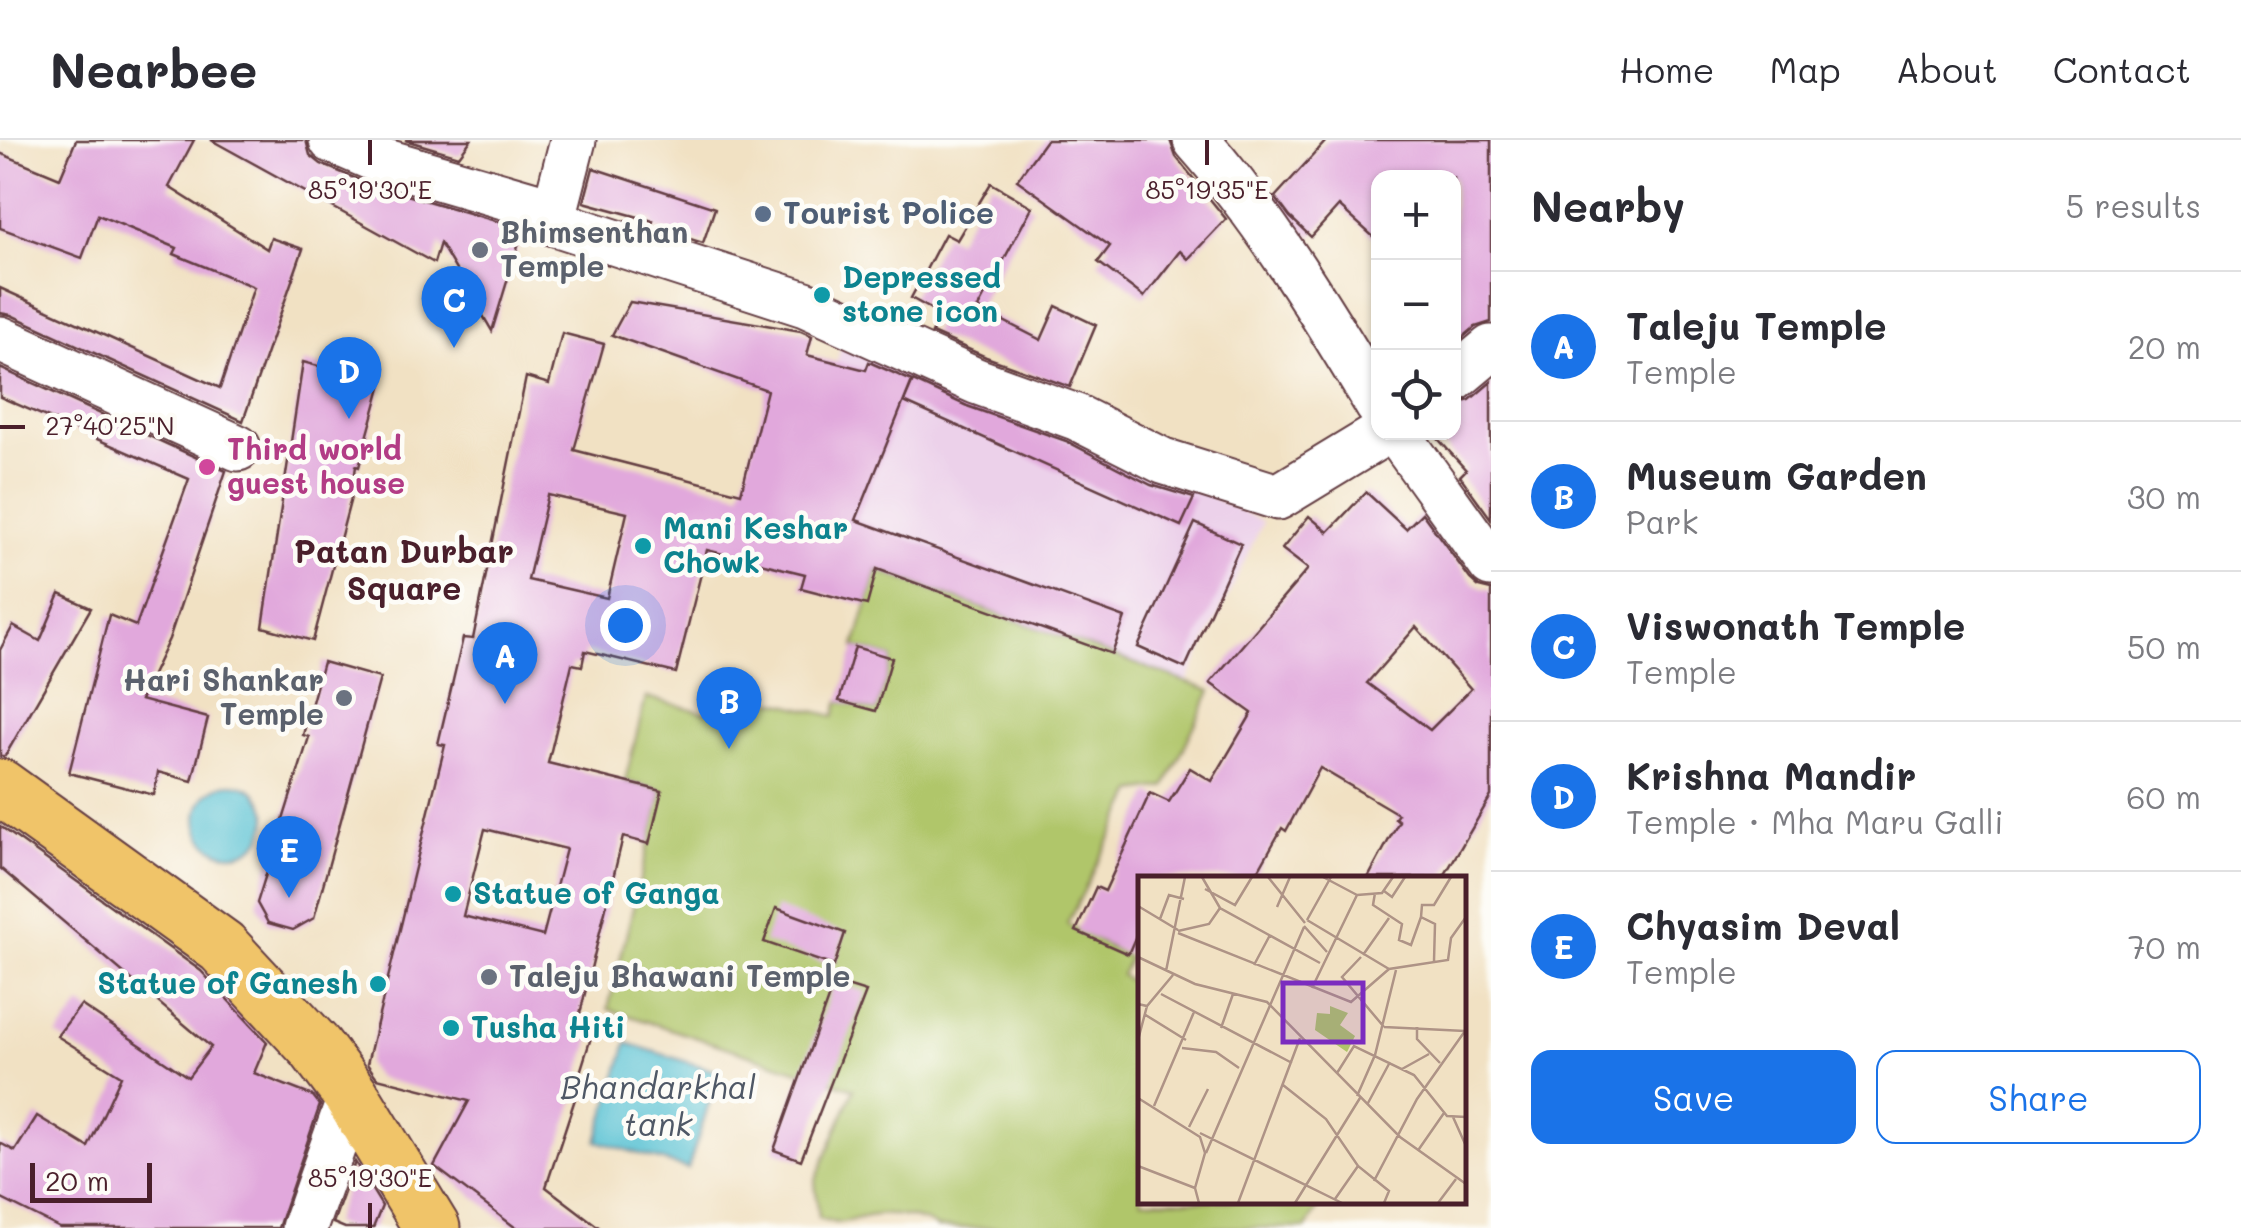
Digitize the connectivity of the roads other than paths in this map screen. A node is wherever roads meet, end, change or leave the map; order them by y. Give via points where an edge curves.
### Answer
1 (332, 140) edge
2 (573, 140) edge
3 (1196, 140) edge
4 (552, 222) junction
5 (0, 339) edge
6 (1491, 348) edge
7 (1461, 373) edge
8 (1371, 393) edge
9 (1372, 440) edge
10 (1402, 440) edge
11 (238, 448) dead end
12 (1491, 564) edge
13 (0, 787) edge
14 (351, 1095) junction
15 (304, 1228) edge
16 (432, 1228) edge

1 - 4 street via 544,208
2 - 4 street
3 - 8 street via 1313,298
4 - 9 street via 805,304 976,381 1076,416 1163,461 1278,497
5 - 11 street
6 - 7 street
10 - 12 street
13 - 14 main road via 222,947
14 - 15 street
14 - 16 main road

